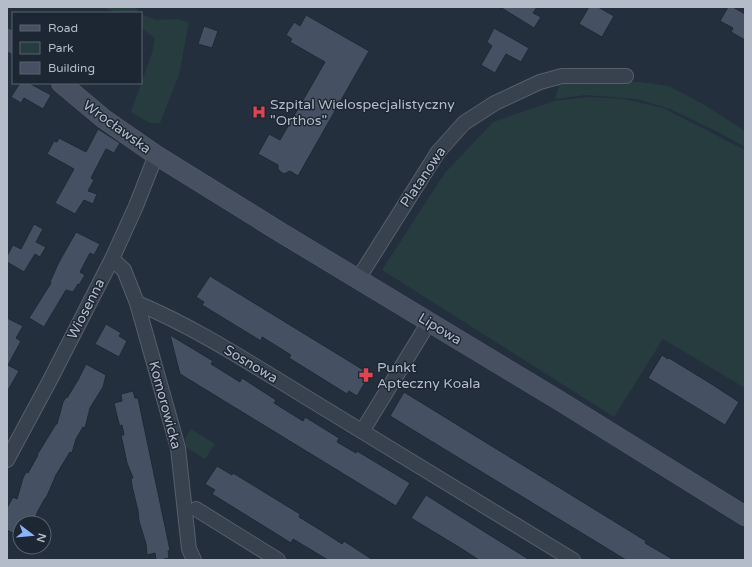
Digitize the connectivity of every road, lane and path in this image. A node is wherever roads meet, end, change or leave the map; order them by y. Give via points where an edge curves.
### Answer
1 (626, 76) dead end
2 (62, 84) edge
3 (156, 155) junction
4 (112, 259) junction
5 (358, 279) junction
6 (137, 304) junction
7 (428, 322) junction
8 (363, 430) junction
9 (7, 460) edge
10 (196, 509) dead end
11 (745, 516) edge
12 (194, 560) edge
13 (278, 560) edge
14 (573, 560) edge

1 - 5 street, Platanowa via 562,76 540,82 495,103 464,123 438,152
2 - 3 street, Wrocławska via 104,119
3 - 4 street, Wiosenna
3 - 5 street, Lipowa
4 - 6 street, Komorowicka via 124,270
4 - 9 street, Wiosenna
5 - 7 street, Lipowa
6 - 8 street, Sosnowa via 167,316
6 - 12 street, Komorowicka via 178,448 189,548
7 - 8 street
7 - 11 street, Lipowa
8 - 14 street, Sosnowa
10 - 13 street

